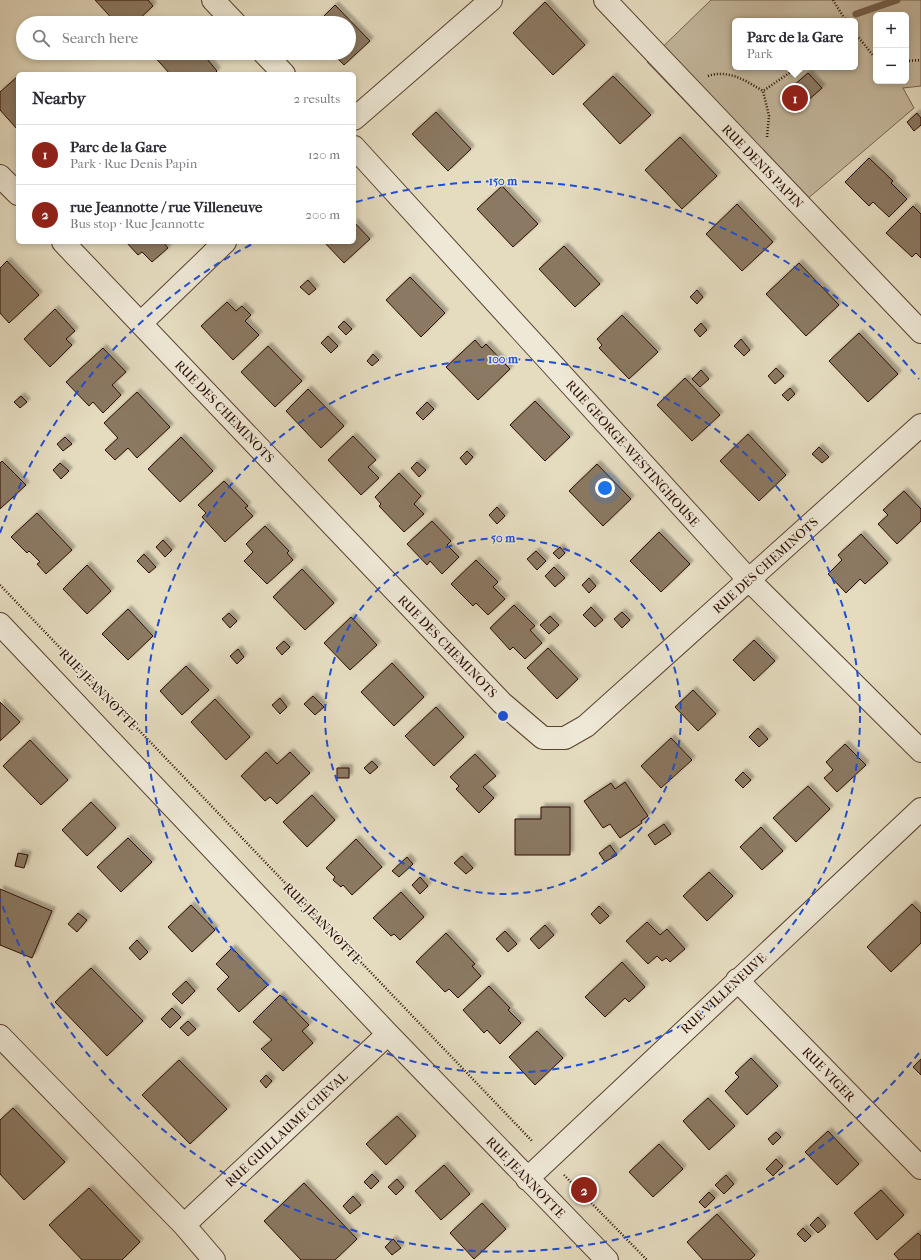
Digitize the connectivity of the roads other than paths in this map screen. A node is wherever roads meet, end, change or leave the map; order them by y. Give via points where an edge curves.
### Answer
1 (213, 0) edge
2 (491, 0) edge
3 (605, 0) edge
4 (228, 16) edge
5 (271, 60) edge
6 (282, 72) edge
7 (356, 117) edge
8 (356, 149) edge
9 (0, 176) edge
10 (16, 192) edge
11 (66, 244) edge
12 (223, 244) edge
13 (141, 323) junction
14 (921, 332) edge
15 (921, 425) edge
16 (749, 580) junction
17 (0, 624) edge
18 (921, 751) edge
19 (921, 809) edge
20 (738, 980) junction
21 (388, 1034) junction
22 (4, 1045) edge
23 (921, 1168) edge
24 (527, 1179) junction
25 (184, 1225) junction
26 (214, 1260) edge
27 (607, 1260) edge

1 - 4 street
2 - 7 street
3 - 14 street, RUE DENIS PAPIN
5 - 6 street
8 - 16 street, RUE GEORGE-WESTINGHOUSE
9 - 10 street
11 - 13 street, RUE DES CHEMINOTS
12 - 13 street
13 - 16 street, RUE DES CHEMINOTS via 502,703 543,738 564,738 586,726
15 - 16 street, RUE DES CHEMINOTS
16 - 18 street, RUE GEORGE-WESTINGHOUSE
17 - 21 street, RUE JEANNOTTE
19 - 20 street, RUE VILLENEUVE
20 - 23 street, RUE VIGER
20 - 24 street, RUE VILLENEUVE
21 - 24 street, RUE JEANNOTTE
21 - 25 street, RUE GUILLAUME CHEVAL
22 - 25 street
24 - 27 street, RUE JEANNOTTE
25 - 26 street

